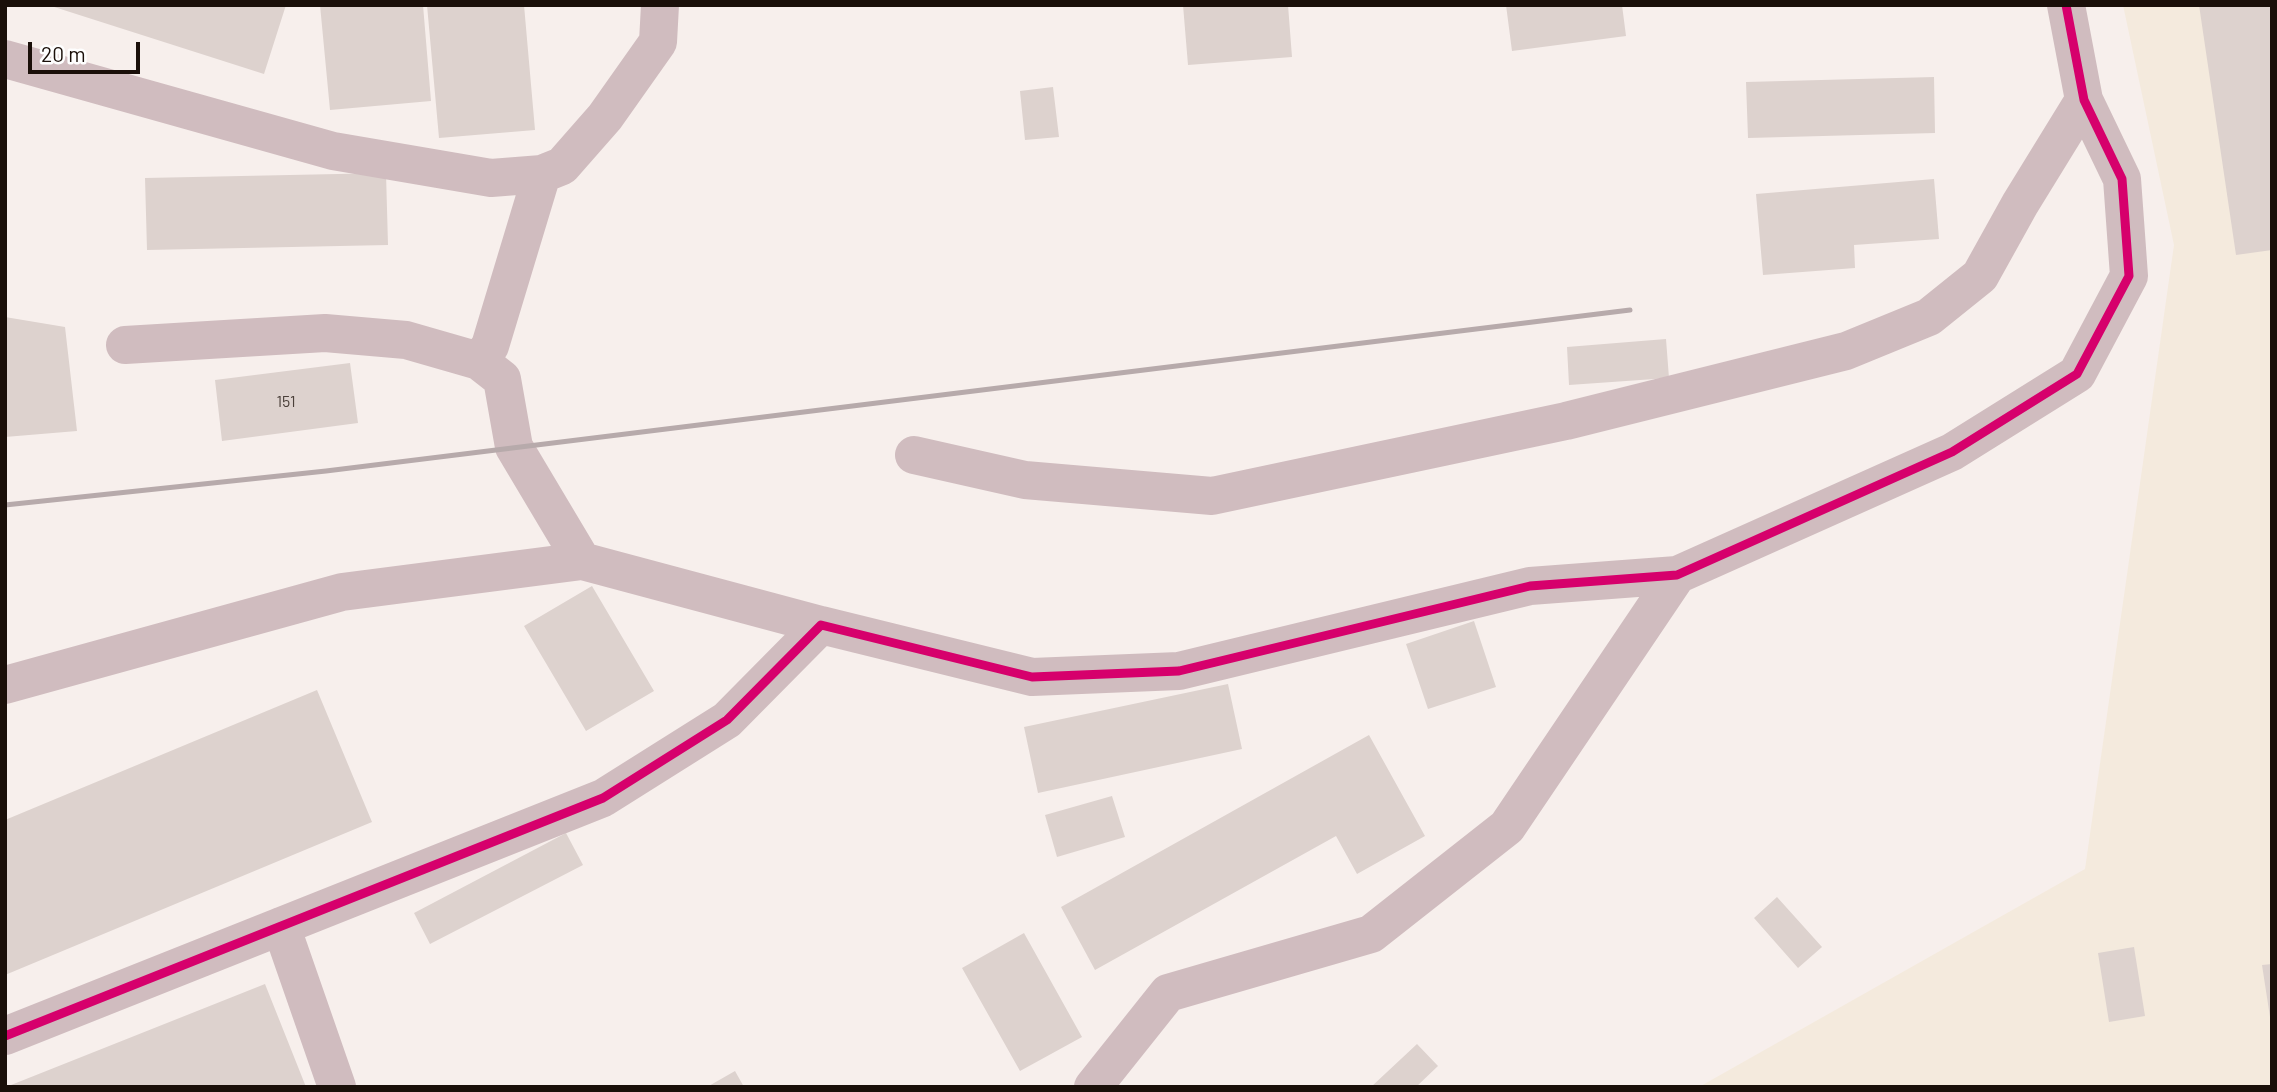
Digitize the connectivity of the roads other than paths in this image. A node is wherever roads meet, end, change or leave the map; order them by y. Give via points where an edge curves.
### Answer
1 (660, 5) edge
2 (2066, 5) edge
3 (5, 59) edge
4 (2084, 100) junction
5 (542, 174) junction
6 (125, 345) dead end
7 (479, 361) junction
8 (914, 455) dead end
9 (582, 561) junction
10 (1678, 575) junction
11 (821, 625) junction
12 (5, 685) edge
13 (281, 926) junction
14 (5, 1036) edge
15 (337, 1087) edge
16 (1093, 1087) edge

1 - 5 street via 658,42 605,117 562,166
2 - 4 street
3 - 5 street via 333,151 491,178
4 - 8 street via 1980,276 1929,317 1846,352 1566,421 1212,496 1025,480
4 - 10 street via 2122,179 2129,276 2077,374 1952,452
5 - 7 street via 490,345
6 - 7 street via 325,333 406,340
7 - 9 street via 502,379 514,447
9 - 11 street
9 - 12 street via 342,592
10 - 11 street via 1530,586 1179,671 1032,677
10 - 16 street via 1507,827 1371,934 1168,993
11 - 13 street via 727,720 603,798
13 - 14 street
13 - 15 street

